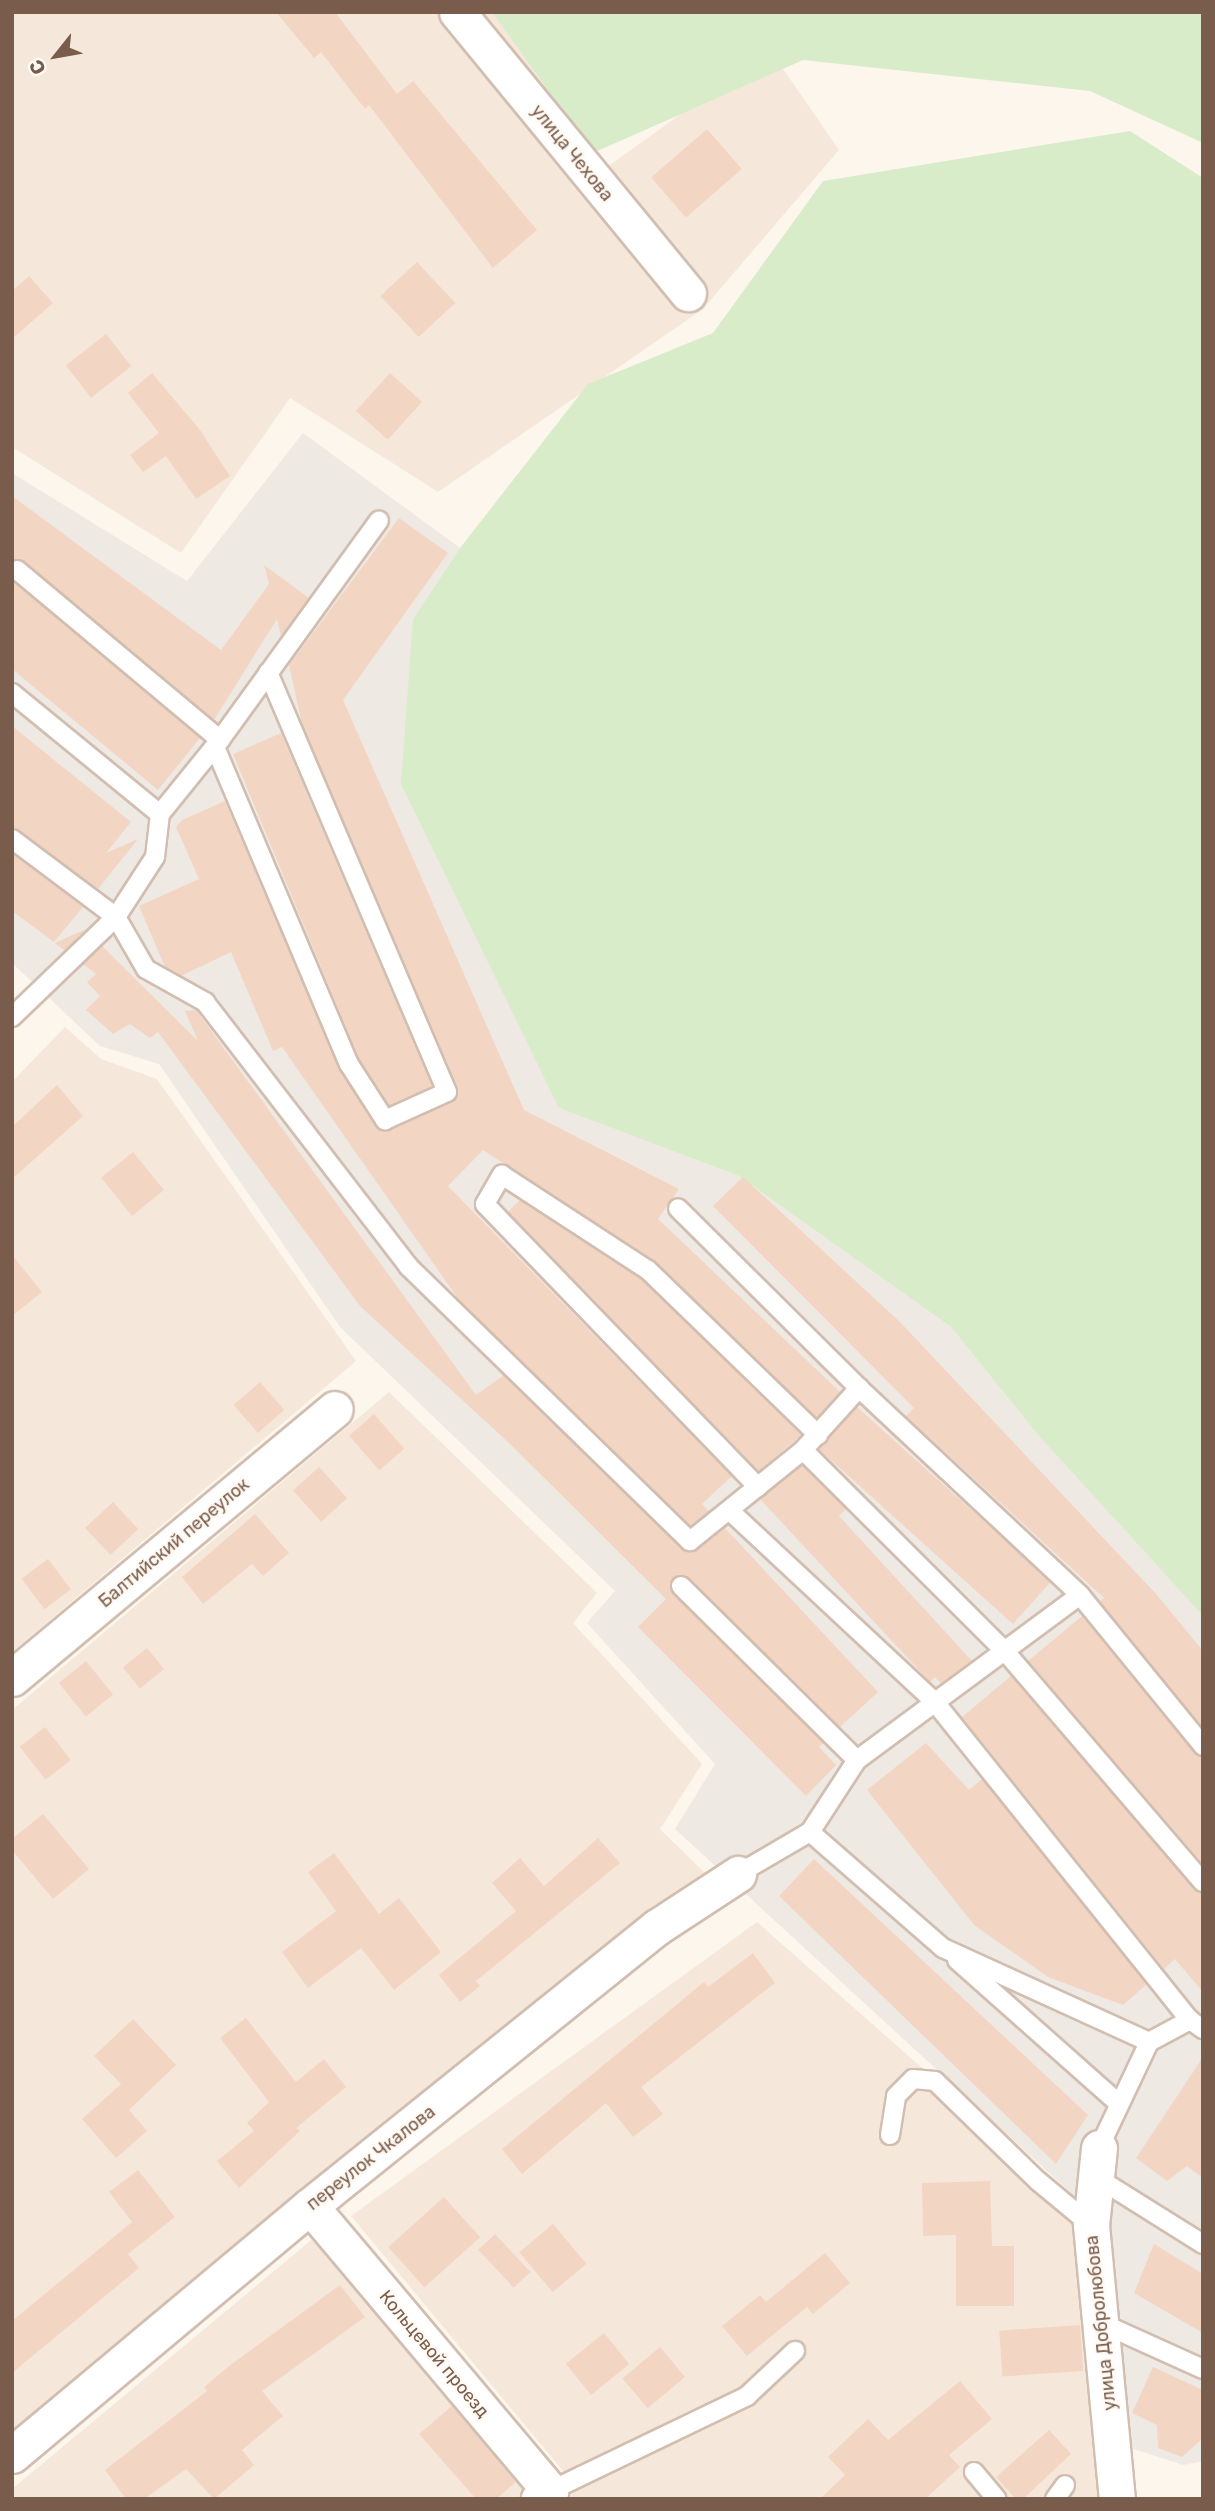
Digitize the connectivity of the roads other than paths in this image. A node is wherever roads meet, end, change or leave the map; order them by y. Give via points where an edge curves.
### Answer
1 (457, 12) edge
2 (688, 293) dead end
3 (379, 520) dead end
4 (17, 570) dead end
5 (268, 673) junction
6 (12, 693) edge
7 (217, 743) junction
8 (160, 814) junction
9 (12, 839) edge
10 (116, 917) junction
11 (12, 1017) edge
12 (678, 1208) dead end
13 (859, 1388) junction
14 (335, 1409) dead end
15 (818, 1435) junction
16 (803, 1450) junction
17 (758, 1488) junction
18 (730, 1511) junction
19 (681, 1586) dead end
20 (1080, 1595) junction
21 (1003, 1649) junction
22 (12, 1678) edge
23 (934, 1701) junction
24 (1203, 1746) edge
25 (857, 1760) junction
26 (810, 1832) junction
27 (738, 1874) joint
28 (1203, 1882) edge
29 (943, 1948) junction
30 (1196, 2024) edge
31 (1149, 2042) junction
32 (1117, 2102) junction
33 (890, 2135) dead end
34 (1097, 2163) junction
35 (310, 2206) junction
36 (1091, 2225) junction
37 (1203, 2244) edge
38 (1101, 2323) junction
39 (795, 2351) dead end
40 (1203, 2369) edge
41 (12, 2455) edge
42 (974, 2472) dead end
43 (544, 2495) edge
44 (997, 2499) edge
45 (1117, 2499) edge

1 - 2 street, улица Чехова
3 - 5 lane
4 - 7 lane
5 - 7 lane
5 - 7 lane via 447,1092 385,1120 349,1064
6 - 8 lane
7 - 8 lane
8 - 10 lane via 155,857
9 - 10 lane
10 - 11 lane
10 - 18 lane via 146,969 205,1002 408,1266 690,1541
12 - 13 lane
13 - 15 lane
13 - 20 lane
14 - 22 street, Балтийский переулок
15 - 16 lane
15 - 17 lane via 648,1270 502,1175 485,1204
16 - 17 lane
16 - 21 lane
17 - 18 lane
18 - 23 lane
19 - 25 lane
20 - 21 lane
20 - 24 lane
21 - 23 lane
21 - 28 lane
23 - 25 lane
23 - 30 lane
25 - 26 lane
26 - 27 lane
26 - 29 lane
27 - 35 street, переулок Чкалова via 657,1927
29 - 31 lane
29 - 32 lane
30 - 31 lane
31 - 32 lane
32 - 34 lane
33 - 36 lane via 896,2096 913,2079 935,2081 1038,2181
34 - 36 street, улица Добролюбова
34 - 37 lane
35 - 41 street, переулок Чкалова
35 - 43 street, Кольцевой проезд
36 - 38 street, улица Добролюбова
38 - 40 lane
38 - 45 street, улица Добролюбова
39 - 43 lane via 747,2396
42 - 44 lane

